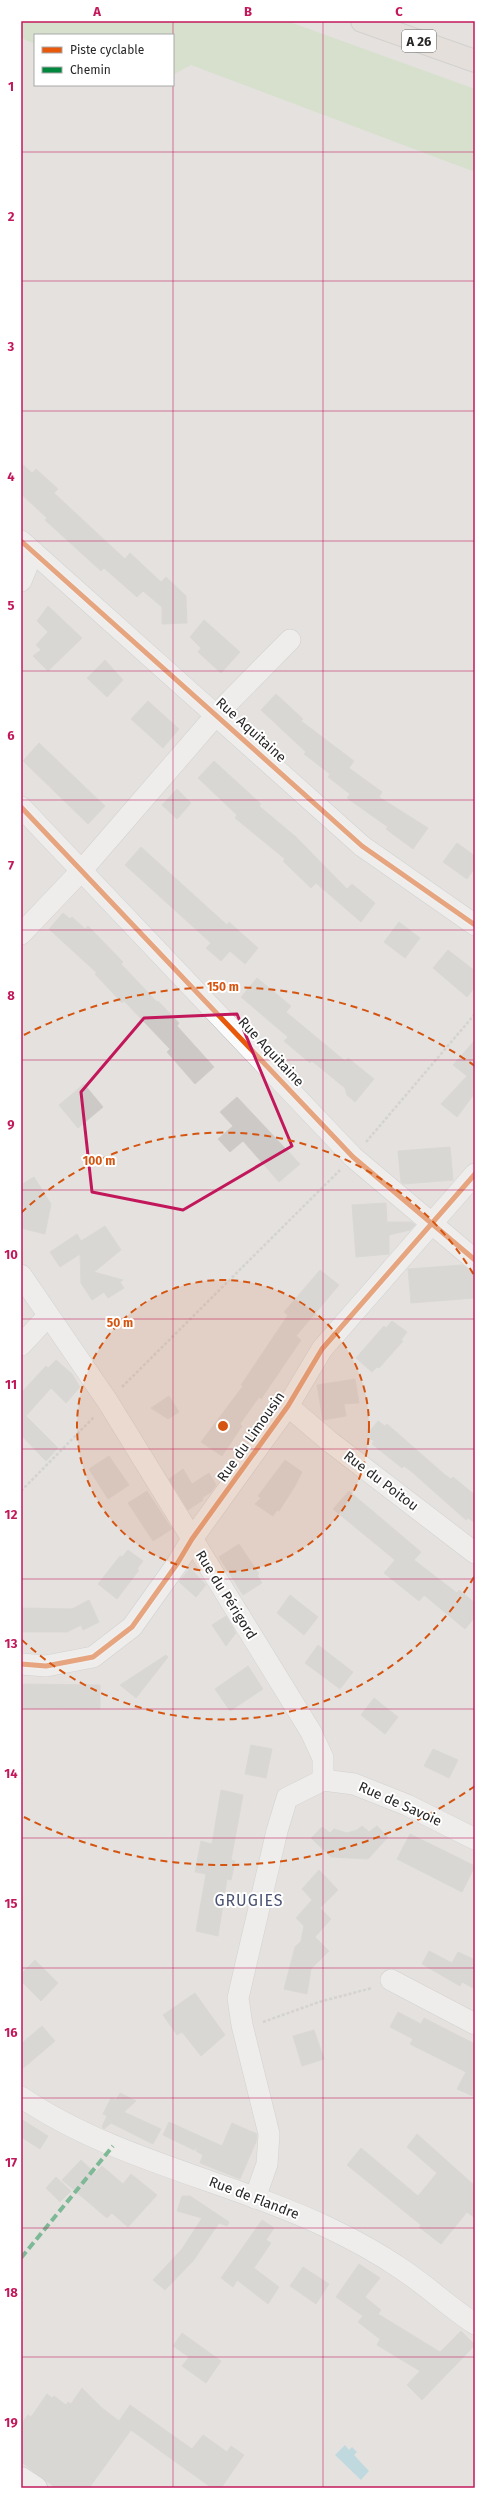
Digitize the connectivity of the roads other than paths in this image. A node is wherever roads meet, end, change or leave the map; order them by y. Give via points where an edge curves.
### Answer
1 (362, 21) edge
2 (475, 61) edge
3 (27, 547) edge
4 (21, 581) edge
5 (290, 640) dead end
6 (216, 715) junction
7 (21, 807) edge
8 (82, 870) junction
9 (475, 925) edge
10 (21, 934) edge
11 (475, 1174) edge
12 (431, 1225) junction
13 (475, 1260) edge
14 (21, 1275) edge
15 (48, 1316) junction
16 (21, 1345) edge
17 (288, 1406) junction
18 (192, 1539) junction
19 (475, 1553) edge
20 (21, 1664) edge
21 (323, 1780) junction
22 (475, 1839) edge
23 (391, 1980) road end
24 (475, 2024) edge
25 (21, 2097) edge
26 (256, 2198) junction
27 (475, 2324) edge
28 (21, 2478) edge
29 (36, 2488) edge

1 - 2 highway, A 26
3 - 4 street, Rue Aquitaine
3 - 6 street, Rue Aquitaine
5 - 6 street, Rue Aquitaine
6 - 8 street, Rue Aquitaine
6 - 9 street, Rue Aquitaine via 362,846
7 - 8 street, Rue Aquitaine
8 - 10 street, Rue Aquitaine
8 - 12 street, Rue Aquitaine via 353,1157
11 - 12 street, Rue du Limousin
12 - 13 street, Rue Aquitaine
12 - 17 street, Rue du Limousin via 322,1349
14 - 15 street, Rue du Périgord
15 - 16 street
15 - 18 street, Rue du Périgord via 108,1402
17 - 18 street, Rue du Limousin
17 - 19 street, Rue du Poitou via 329,1441
18 - 20 street, Rue du Limousin via 132,1627 93,1657 46,1666
18 - 21 street, Rue du Périgord via 311,1732 324,1758
21 - 22 street, Rue de Savoie via 354,1784 407,1805
21 - 26 street via 287,1798 238,1998 242,2025 269,2134 267,2164
23 - 24 street
25 - 26 street, Rue de Flandre via 48,2115 109,2145
26 - 27 street, Rue de Flandre via 329,2228 399,2268
28 - 29 street

